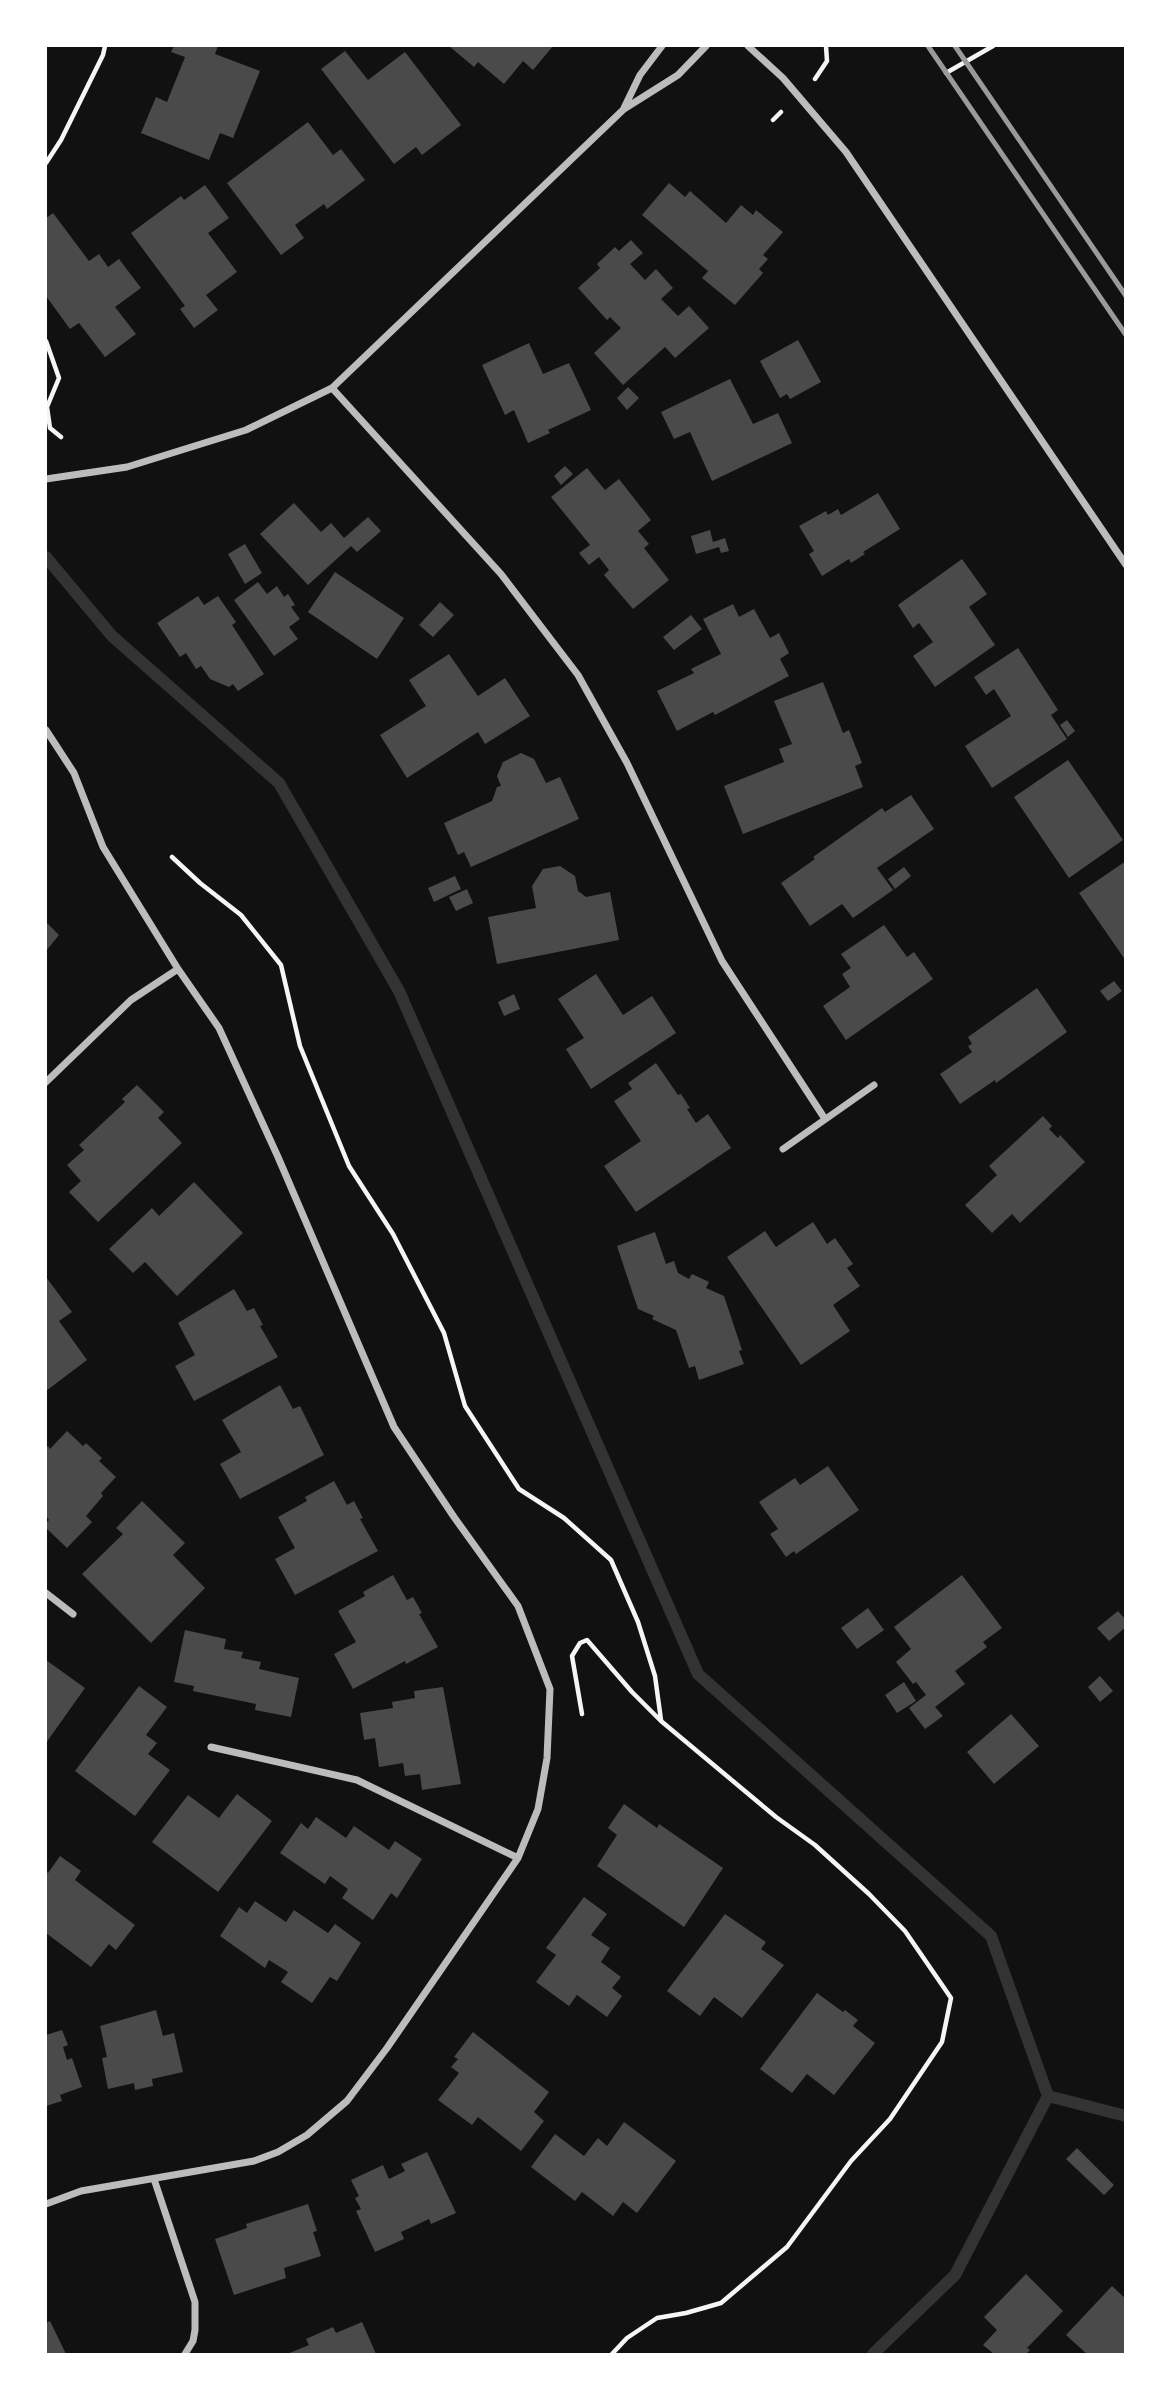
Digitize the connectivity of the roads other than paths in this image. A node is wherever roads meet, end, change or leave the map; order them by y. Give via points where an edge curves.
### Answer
1 (662, 46) edge
2 (706, 46) edge
3 (748, 46) edge
4 (624, 109) junction
5 (332, 388) junction
6 (46, 479) edge
7 (1125, 565) edge
8 (46, 730) edge
9 (177, 969) junction
10 (46, 1082) edge
11 (874, 1085) dead end
12 (825, 1119) junction
13 (783, 1149) dead end
14 (46, 1593) edge
15 (73, 1614) dead end
16 (211, 1747) dead end
17 (518, 1858) junction
18 (154, 2179) junction
19 (46, 2204) edge
20 (185, 2354) edge

1 - 4 street via 640,75
2 - 4 street via 678,75
3 - 7 street via 783,78 846,152
4 - 5 street
5 - 6 street via 246,430 127,467
5 - 12 street via 501,574 579,675 627,763 722,961
8 - 9 street via 74,773 103,847
9 - 10 street via 131,1000
9 - 17 street via 219,1028 394,1427 518,1606 550,1689 547,1758 538,1809
11 - 12 street
12 - 13 street
14 - 15 street
16 - 17 street via 357,1780
17 - 18 street via 347,2101 307,2135 278,2152 254,2161
18 - 19 street via 81,2191
18 - 20 street via 195,2302 193,2341

